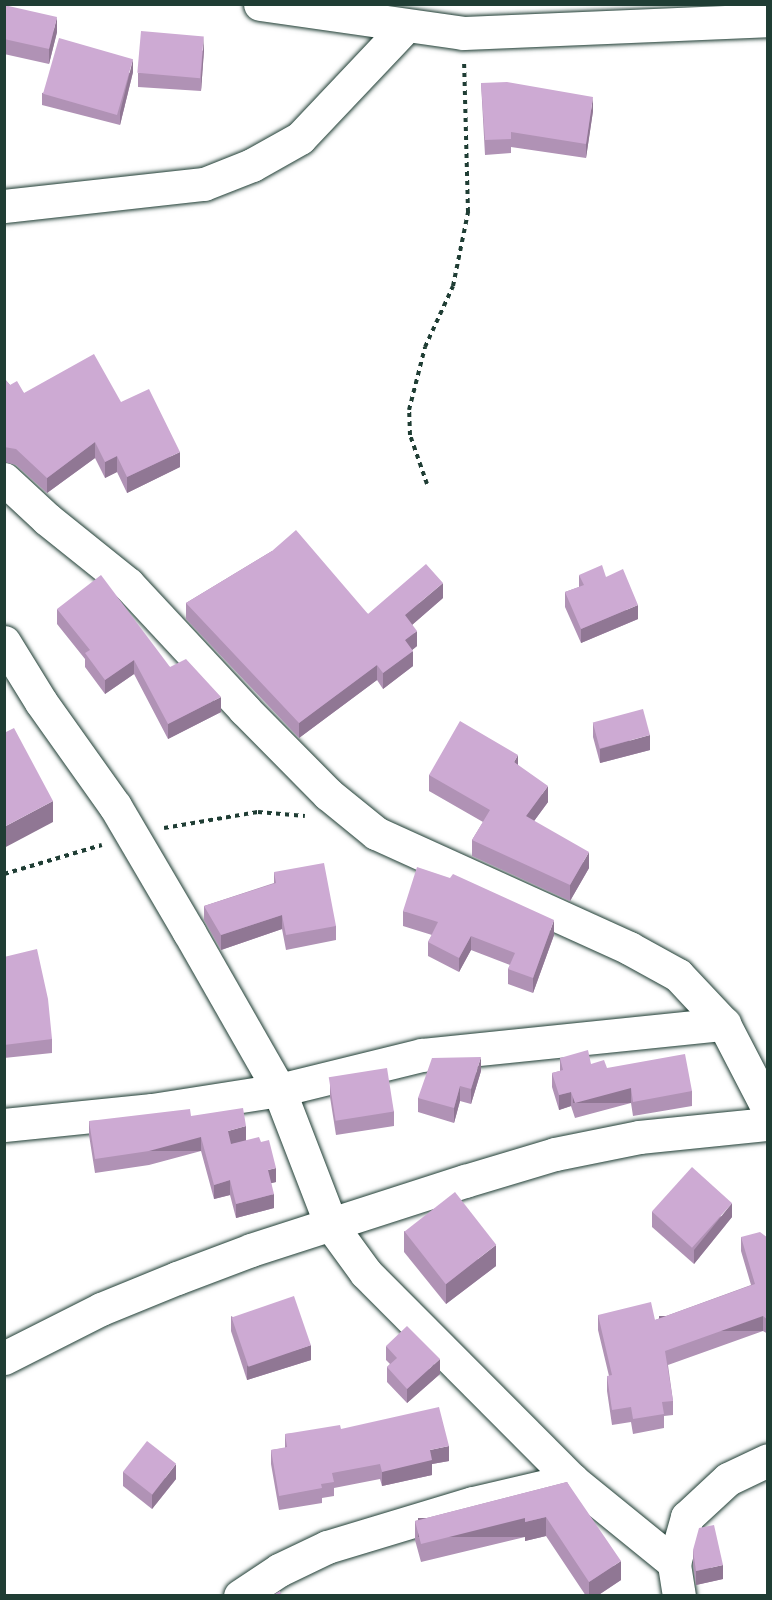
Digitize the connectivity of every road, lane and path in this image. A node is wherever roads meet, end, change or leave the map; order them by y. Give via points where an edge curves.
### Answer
1 (260, 4) edge
2 (716, 13) edge
3 (768, 20) edge
4 (405, 27) junction
5 (463, 33) junction
6 (4, 206) edge
7 (4, 479) edge
8 (427, 483) dead end
9 (4, 642) edge
10 (313, 818) dead end
11 (130, 836) junction
12 (4, 874) edge
13 (724, 1024) junction
14 (279, 1090) junction
15 (768, 1109) edge
16 (768, 1124) edge
17 (4, 1125) edge
18 (332, 1225) junction
19 (4, 1358) edge
20 (768, 1460) edge
21 (572, 1480) junction
22 (674, 1563) junction
23 (240, 1596) edge
24 (679, 1596) edge

1 - 4 street
2 - 3 street
2 - 5 street via 580,31
4 - 5 street
4 - 6 street via 300,138 252,165 204,184
5 - 8 path via 468,212 453,286 425,347 409,410 410,435
7 - 13 street via 128,584 244,710 328,794 376,833 629,948 678,975
9 - 11 street via 115,806
10 - 11 path via 247,813
11 - 12 path
11 - 14 street
13 - 14 street via 422,1055
13 - 15 street
14 - 17 street via 152,1110
14 - 18 street
16 - 18 street via 639,1137 555,1154
18 - 19 street via 177,1278 101,1309
18 - 21 street via 366,1273 405,1315
20 - 22 street via 728,1479 687,1517
21 - 22 street
21 - 23 street via 473,1503 327,1547 279,1570
22 - 24 street

